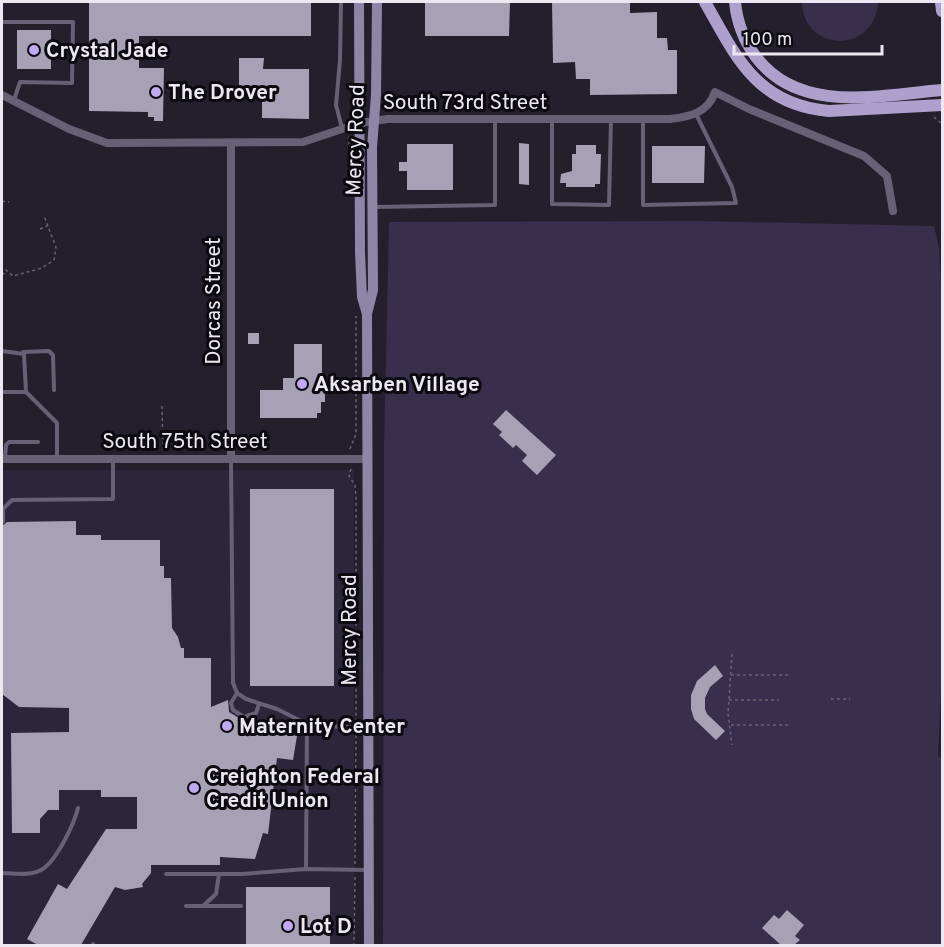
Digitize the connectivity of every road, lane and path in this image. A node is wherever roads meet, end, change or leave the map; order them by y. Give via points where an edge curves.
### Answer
1 (341, 2) edge
2 (359, 2) edge
3 (377, 2) edge
4 (705, 2) edge
5 (735, 2) edge
6 (941, 2) edge
7 (942, 11) edge
8 (2, 22) edge
9 (942, 90) edge
10 (2, 95) edge
11 (13, 102) junction
12 (942, 105) edge
13 (696, 114) junction
14 (495, 119) junction
15 (552, 119) junction
16 (611, 119) junction
17 (643, 119) junction
18 (374, 120) junction
19 (360, 123) junction
20 (342, 129) junction
21 (231, 143) junction
22 (347, 143) dead end
23 (352, 148) dead end
24 (2, 201) edge
25 (9, 202) dead end
26 (372, 207) junction
27 (893, 210) dead end
28 (44, 216) dead end
29 (50, 225) junction
30 (40, 229) dead end
31 (2, 273) edge
32 (2, 302) edge
33 (2, 307) edge
34 (356, 308) dead end
35 (367, 314) junction
36 (2, 351) edge
37 (22, 352) junction
38 (54, 390) dead end
39 (2, 392) edge
40 (27, 392) junction
41 (162, 406) dead end
42 (38, 442) dead end
43 (3, 459) edge
44 (57, 459) junction
45 (163, 459) junction
46 (231, 459) junction
47 (351, 459) junction
48 (368, 459) junction
49 (113, 460) junction
50 (3, 522) edge
51 (732, 654) dead end
52 (730, 675) junction
53 (789, 675) dead end
54 (237, 693) junction
55 (831, 699) dead end
56 (850, 699) dead end
57 (728, 700) junction
58 (779, 700) dead end
59 (259, 704) junction
60 (307, 724) junction
61 (730, 725) junction
62 (790, 725) dead end
63 (356, 726) junction
64 (369, 726) junction
65 (732, 745) dead end
66 (78, 808) dead end
67 (306, 869) junction
68 (355, 870) junction
69 (369, 870) junction
70 (2, 873) edge
71 (166, 874) dead end
72 (219, 874) junction
73 (186, 906) dead end
74 (203, 906) junction
75 (241, 906) dead end
76 (354, 945) edge
77 (369, 945) edge

1 - 20 lane via 336,105
2 - 19 main road, Mercy Road
3 - 18 main road, Mercy Road
4 - 12 main road via 750,75 786,102 829,111
5 - 9 main road via 739,25 754,54 773,76 802,92 833,97
6 - 7 main road
8 - 11 lane via 73,22 72,83 20,82
10 - 11 street, South 73rd Street
11 - 21 street, South 73rd Street via 107,143
13 - 17 street, South 73rd Street
13 - 17 lane via 736,203 643,205
13 - 27 street via 711,102 715,92 864,156 887,176
14 - 15 street, South 73rd Street
14 - 18 street, South 73rd Street
14 - 26 lane via 495,205
15 - 16 street, South 73rd Street
15 - 16 lane via 554,206 611,203
16 - 17 street, South 73rd Street
18 - 19 street, South 73rd Street
18 - 26 main road, Mercy Road
19 - 20 street, South 73rd Street
19 - 35 main road, Mercy Road via 360,252 362,297
20 - 21 street, South 73rd Street via 303,142
21 - 46 street, Dorcas Street
22 - 23 path
24 - 25 path
26 - 35 main road, Mercy Road via 373,290
28 - 29 path
29 - 30 path
29 - 31 path via 56,247 54,260 14,276 6,270
32 - 33 path
34 - 47 path via 356,434 349,446
35 - 48 main road, Mercy Road
36 - 37 lane
37 - 38 lane via 49,351 53,355
37 - 40 lane
39 - 40 lane
40 - 44 lane via 57,423
41 - 45 path
42 - 43 lane via 9,442
43 - 44 street, South 75th Street
44 - 49 street, South 75th Street
45 - 46 street, South 75th Street
45 - 49 street, South 75th Street
46 - 47 street, South 75th Street
46 - 54 lane via 233,683
47 - 48 street, South 75th Street
47 - 63 path via 349,476 356,496
48 - 64 main road, Mercy Road
49 - 50 lane via 113,499 12,500 3,509
51 - 52 path
52 - 53 path
52 - 57 path
54 - 59 lane
54 - 59 lane via 231,703 233,710 244,717 256,713
55 - 56 path
57 - 58 path
57 - 61 path
59 - 60 lane
60 - 63 lane
60 - 67 lane
61 - 62 path
61 - 65 path
63 - 64 lane
63 - 68 path
64 - 69 main road, Mercy Road
66 - 70 lane via 74,823 47,866 29,873
67 - 68 lane
67 - 72 lane
68 - 69 lane
68 - 76 path
69 - 77 main road, Mercy Road
71 - 72 lane
72 - 74 lane via 216,894
73 - 74 lane
74 - 75 lane

